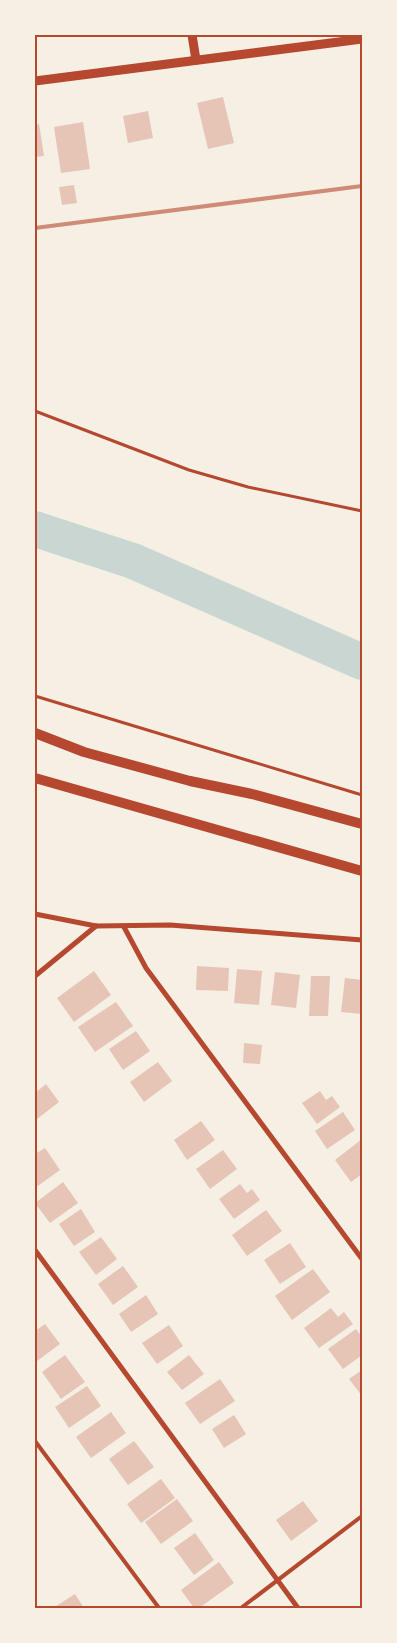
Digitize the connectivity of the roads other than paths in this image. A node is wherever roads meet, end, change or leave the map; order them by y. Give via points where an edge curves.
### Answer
1 (192, 35) edge
2 (362, 39) edge
3 (196, 60) junction
4 (35, 81) edge
5 (35, 733) edge
6 (35, 778) edge
7 (362, 824) edge
8 (362, 871) edge
9 (35, 914) edge
10 (96, 926) junction
11 (124, 926) junction
12 (362, 940) edge
13 (35, 976) edge
14 (35, 1250) edge
15 (362, 1259) edge
16 (35, 1441) edge
17 (362, 1516) edge
18 (278, 1581) junction
19 (159, 1608) edge
20 (241, 1608) edge
21 (298, 1608) edge

1 - 3 street
2 - 3 street
3 - 4 street
5 - 7 main road via 94,755
6 - 8 main road
9 - 10 street
10 - 11 street
10 - 13 street
11 - 12 street via 170,925
11 - 15 street via 146,968
14 - 18 street
16 - 19 lane
17 - 18 lane
18 - 20 lane
18 - 21 street

